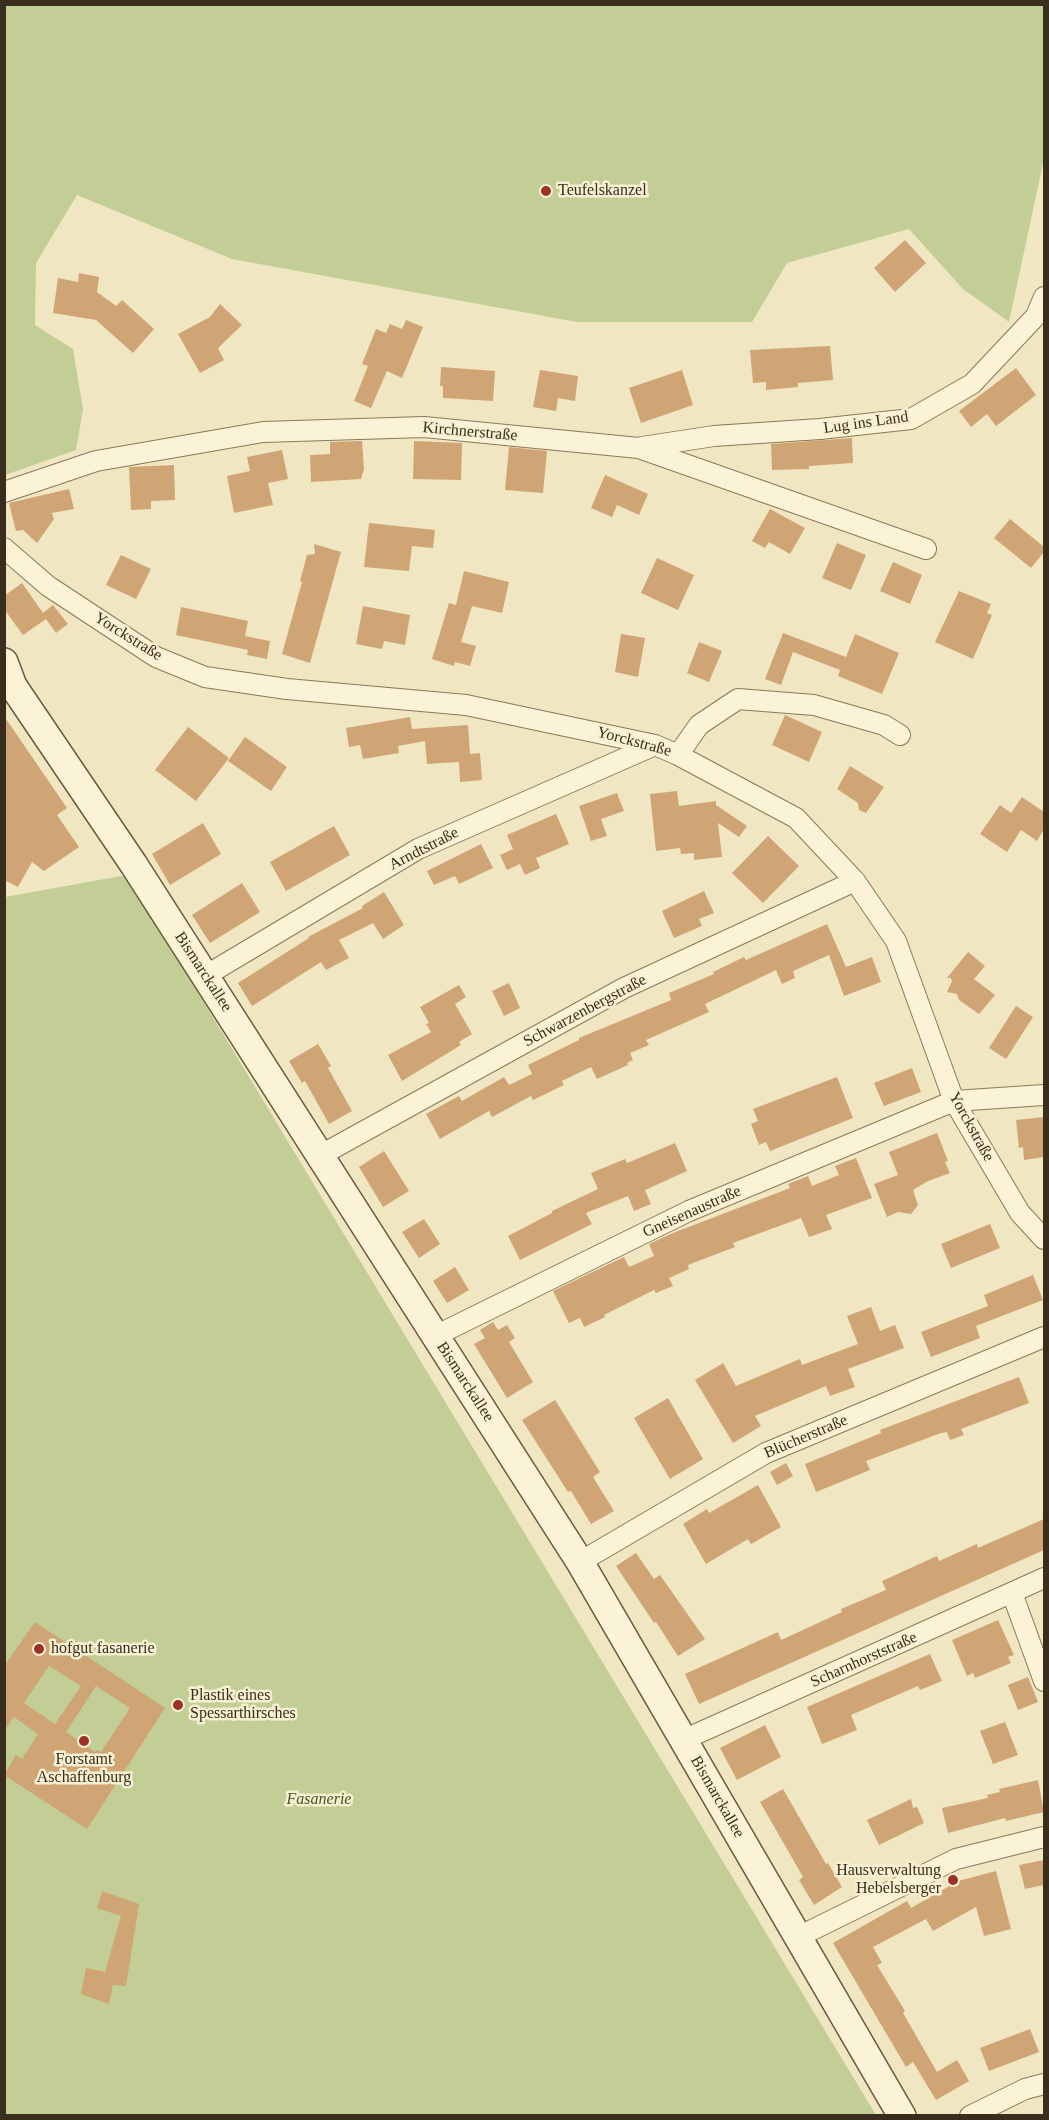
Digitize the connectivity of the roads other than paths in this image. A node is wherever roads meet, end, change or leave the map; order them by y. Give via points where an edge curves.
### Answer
1 (1044, 297) edge
2 (639, 447) junction
3 (4, 492) edge
4 (4, 548) edge
5 (926, 549) dead end
6 (4, 662) edge
7 (900, 735) dead end
8 (655, 745) junction
9 (678, 754) junction
10 (855, 882) junction
11 (205, 976) junction
12 (1044, 1095) edge
13 (954, 1101) junction
14 (321, 1155) junction
15 (1044, 1239) edge
16 (435, 1336) junction
17 (1044, 1337) edge
18 (580, 1562) junction
19 (1044, 1578) edge
20 (1012, 1593) junction
21 (1044, 1681) edge
22 (683, 1740) junction
23 (1044, 1837) edge
24 (798, 1937) junction
25 (1044, 2084) edge
26 (902, 2115) edge
27 (970, 2115) edge

1 - 2 street, Lug ins Land via 1036,316 972,384 911,419 714,436
2 - 3 street, Kirchnerstraße via 424,427 263,432 96,461
2 - 5 street, Kirchnerstraße
4 - 8 street, Yorckstraße via 48,586 156,657 205,677 287,689 466,705
6 - 11 street, Bismarckallee via 13,686
7 - 9 street via 884,725 814,705 738,699 699,726
8 - 9 street, Yorckstraße
8 - 11 street, Arndtstraße via 418,849
9 - 10 street, Yorckstraße via 795,818
10 - 13 street, Yorckstraße via 896,941
10 - 14 street, Schwarzenbergstraße via 624,988
11 - 14 street, Bismarckallee
12 - 13 street, Gneisenaustraße
13 - 15 street, Yorckstraße via 1020,1213
13 - 16 street, Gneisenaustraße via 689,1211
14 - 16 street, Bismarckallee
16 - 18 street, Bismarckallee
17 - 18 street, Blücherstraße via 766,1452
18 - 22 street, Bismarckallee
19 - 20 street, Scharnhorststraße
20 - 21 street
20 - 22 street, Scharnhorststraße
22 - 24 street, Bismarckallee
23 - 24 street via 956,1859
24 - 26 street, Bismarckallee
25 - 27 street

